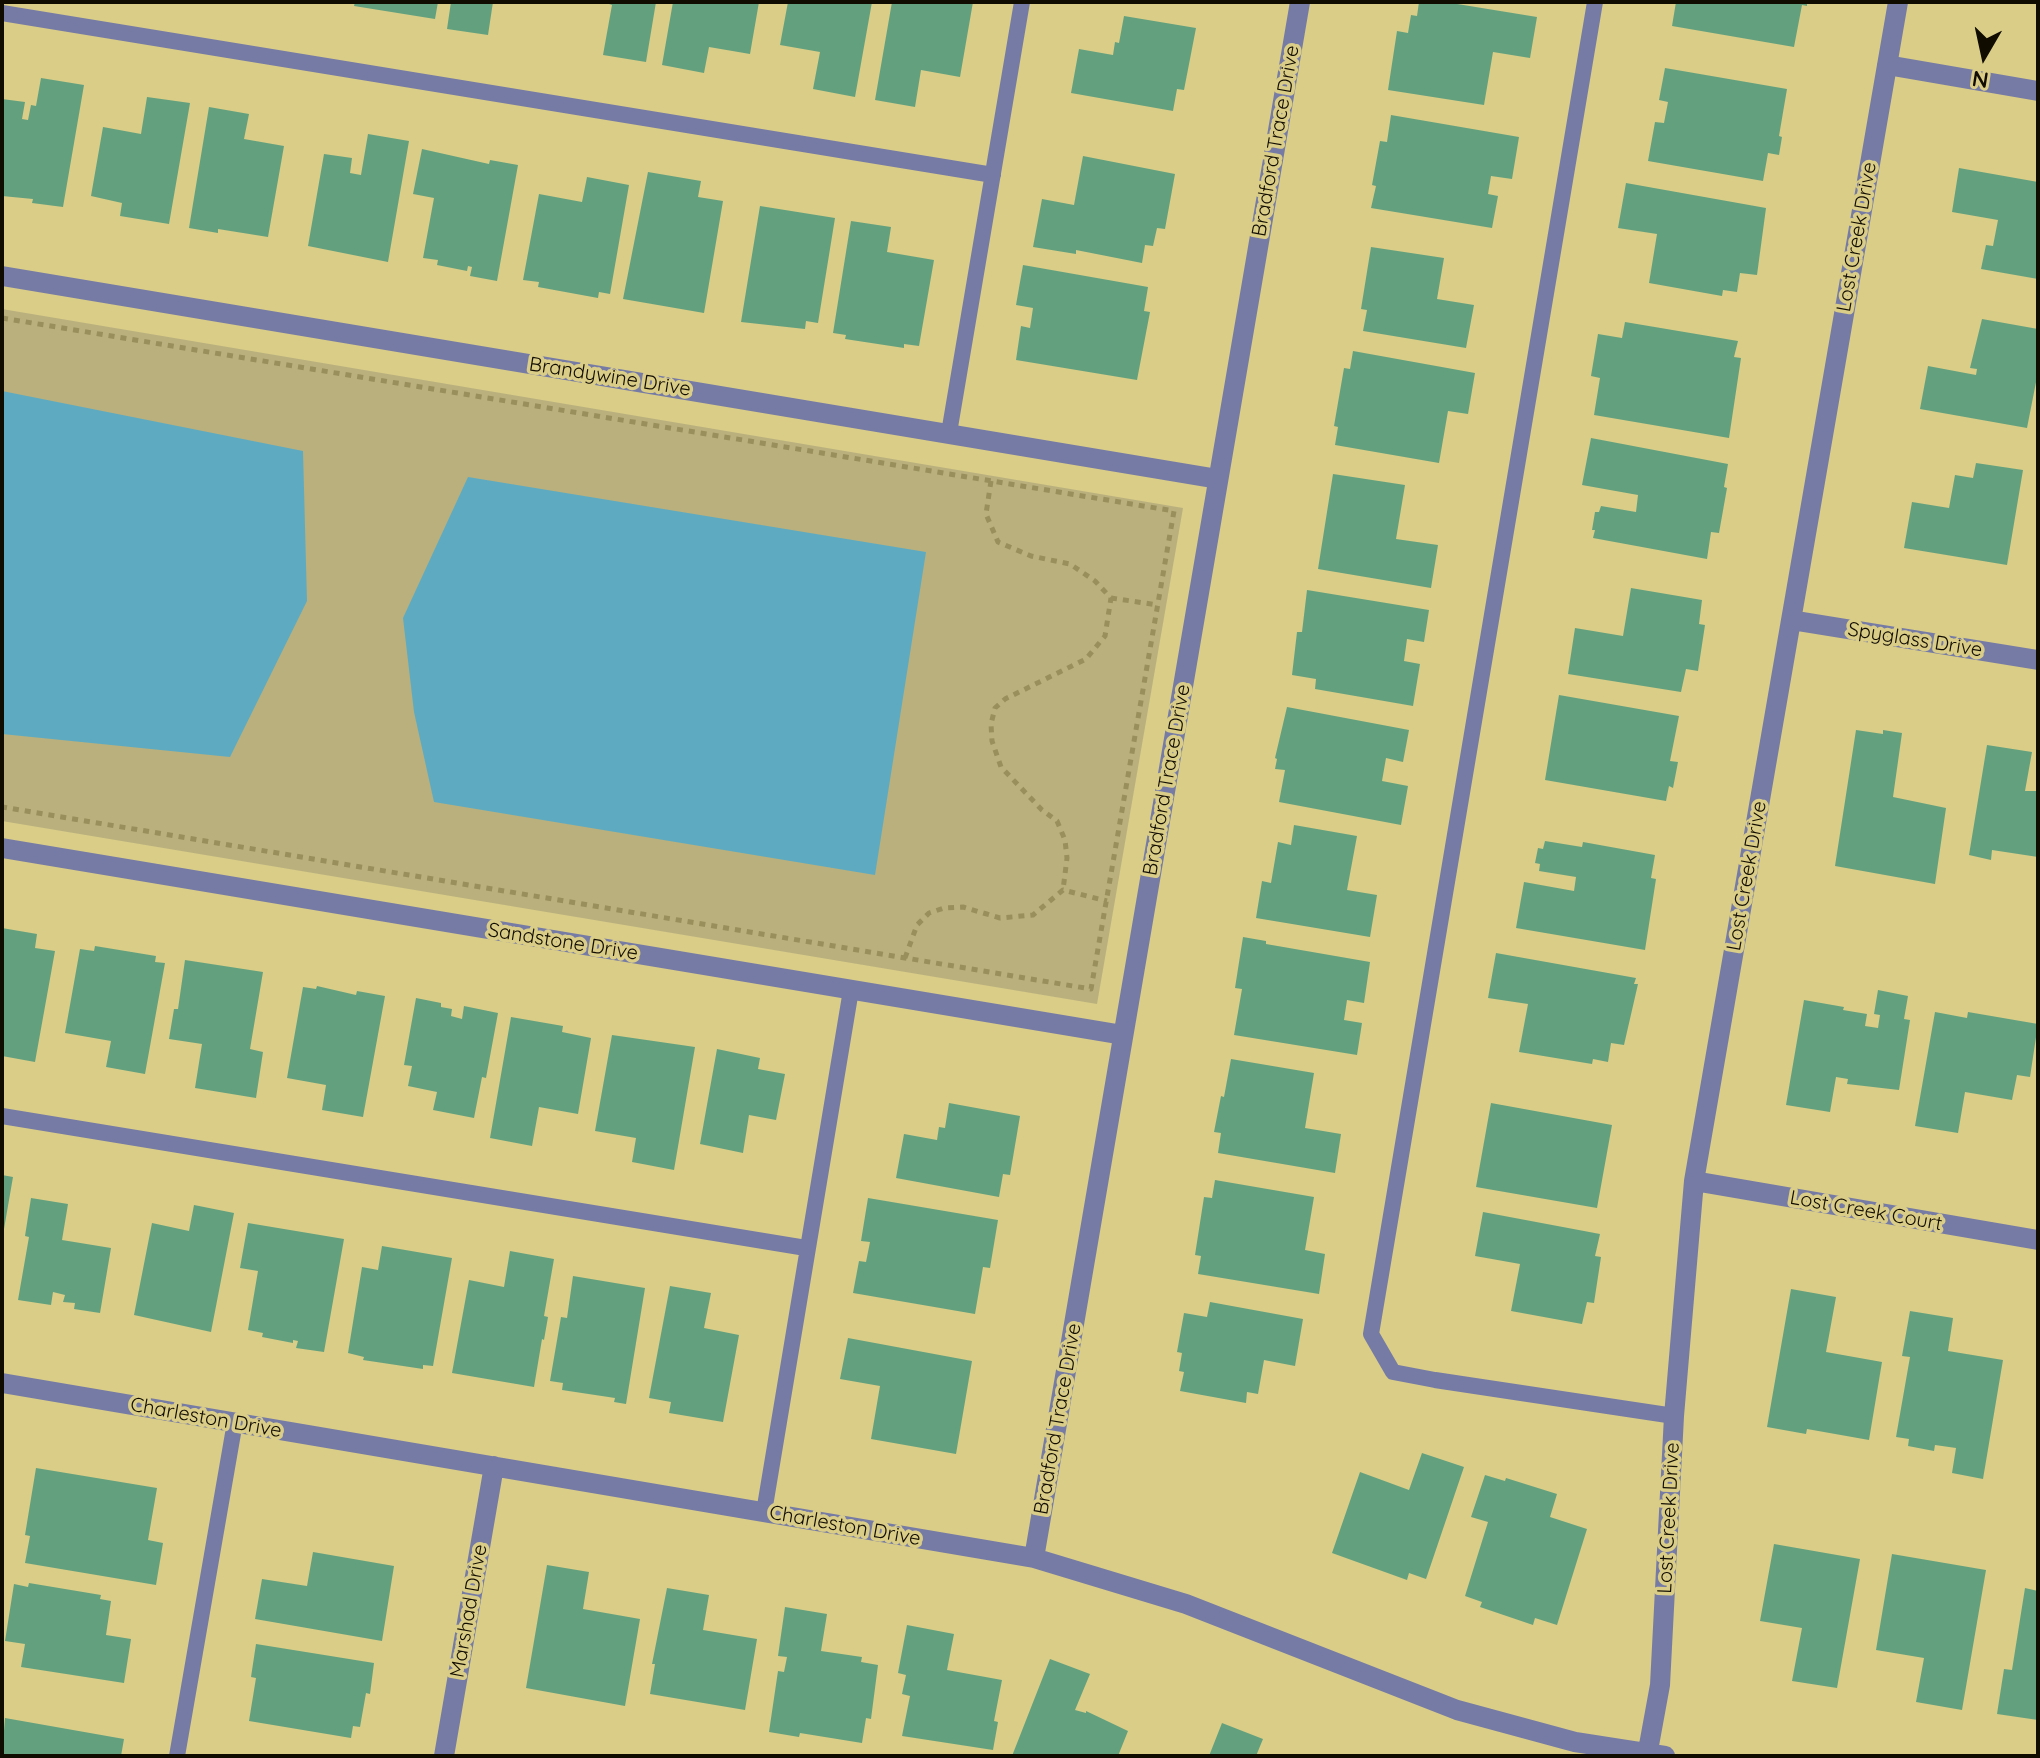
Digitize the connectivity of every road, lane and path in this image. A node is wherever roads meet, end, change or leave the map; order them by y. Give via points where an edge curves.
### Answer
1 (1022, 2) edge
2 (1300, 2) edge
3 (1595, 2) edge
4 (1898, 2) edge
5 (2, 13) edge
6 (1887, 65) junction
7 (2038, 91) edge
8 (993, 175) junction
9 (2, 276) edge
10 (2, 318) edge
11 (949, 433) junction
12 (1218, 479) junction
13 (991, 481) junction
14 (1111, 598) junction
15 (1158, 605) junction
16 (1791, 620) junction
17 (2038, 660) edge
18 (2, 807) edge
19 (2, 848) edge
20 (1063, 890) junction
21 (1107, 901) junction
22 (905, 958) junction
23 (851, 990) junction
24 (1123, 1035) junction
25 (2, 1116) edge
26 (1694, 1181) junction
27 (2038, 1240) edge
28 (806, 1248) junction
29 (2, 1383) edge
30 (1674, 1416) junction
31 (235, 1422) junction
32 (494, 1466) junction
33 (764, 1512) junction
34 (1034, 1558) junction
35 (1653, 1755) edge
36 (177, 1756) edge
37 (444, 1756) edge

1 - 8 lane
2 - 12 street, Bradford Trace Drive
3 - 30 lane via 1371,1334 1393,1372
4 - 6 street, Lost Creek Drive
5 - 8 lane
6 - 7 street
6 - 16 street, Lost Creek Drive
8 - 11 lane
9 - 11 street, Brandywine Drive
10 - 13 path
11 - 12 street, Brandywine Drive
12 - 24 street, Bradford Trace Drive
13 - 14 path via 986,514 998,542 1070,564
13 - 15 path via 1174,511
14 - 15 path
14 - 20 path via 1105,636 1086,659 1005,699 995,708 991,724 1001,767 1057,821 1067,858
15 - 21 path
16 - 17 street, Spyglass Drive
16 - 26 street, Lost Creek Drive
18 - 22 path
19 - 23 street, Sandstone Drive
20 - 21 path
20 - 22 path via 1033,915 1000,918 963,907 929,913 917,925
21 - 22 path via 1091,989
23 - 24 street, Sandstone Drive
23 - 28 lane
24 - 34 street, Bradford Trace Drive
25 - 28 lane
26 - 27 street, Lost Creek Court
26 - 30 street, Lost Creek Drive
28 - 33 lane
29 - 31 street, Charleston Drive
30 - 35 street, Lost Creek Drive
31 - 32 street, Charleston Drive
31 - 36 lane
32 - 33 street, Charleston Drive
32 - 37 street, Marshad Drive
33 - 34 street, Charleston Drive
34 - 35 street, Charleston Drive via 1186,1604 1457,1710 1575,1742

